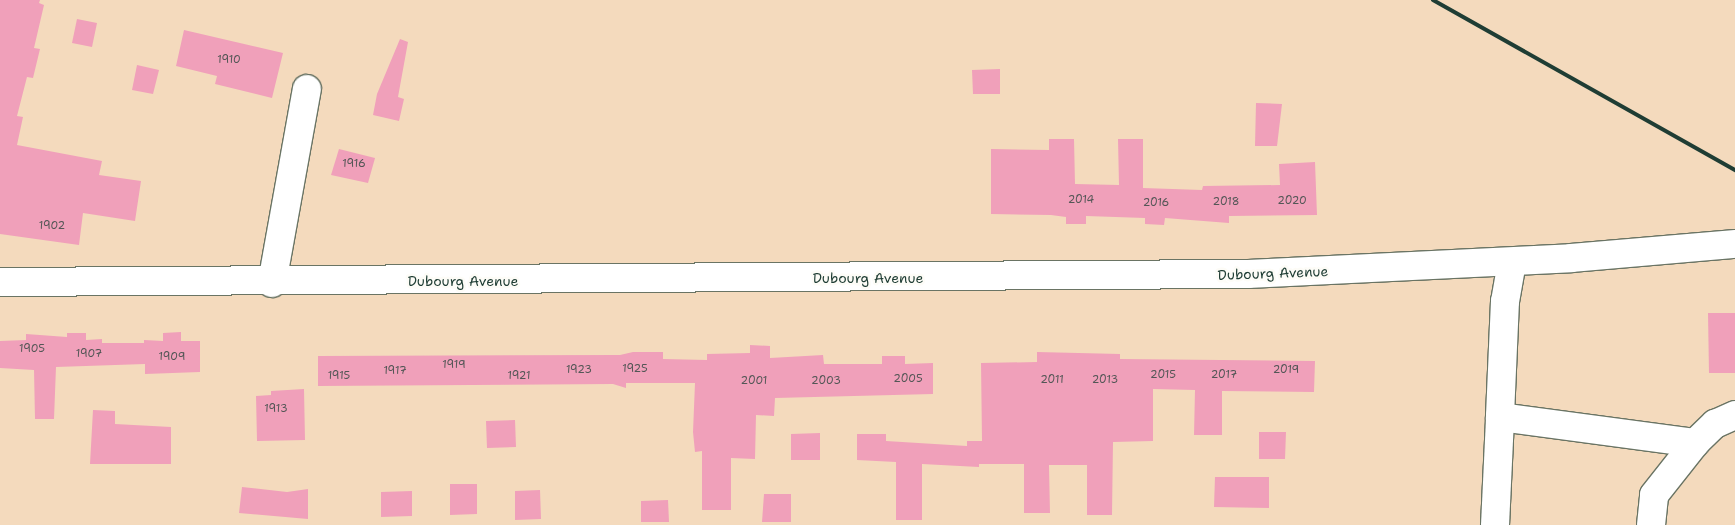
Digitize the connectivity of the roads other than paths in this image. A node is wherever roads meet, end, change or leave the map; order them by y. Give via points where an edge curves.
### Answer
1 (307, 89) dead end
2 (1735, 244) edge
3 (1512, 262) junction
4 (0, 282) edge
5 (272, 283) junction
6 (1735, 415) edge
7 (1500, 417) junction
8 (1695, 443) junction
9 (1495, 525) edge
10 (1651, 525) edge

1 - 5 street
2 - 3 street, Dubourg Avenue
3 - 5 street, Dubourg Avenue via 1248,274
3 - 7 street via 1505,301
4 - 5 street, Dubourg Avenue
6 - 8 street via 1714,424
7 - 8 street
7 - 9 street
8 - 10 street via 1654,495

